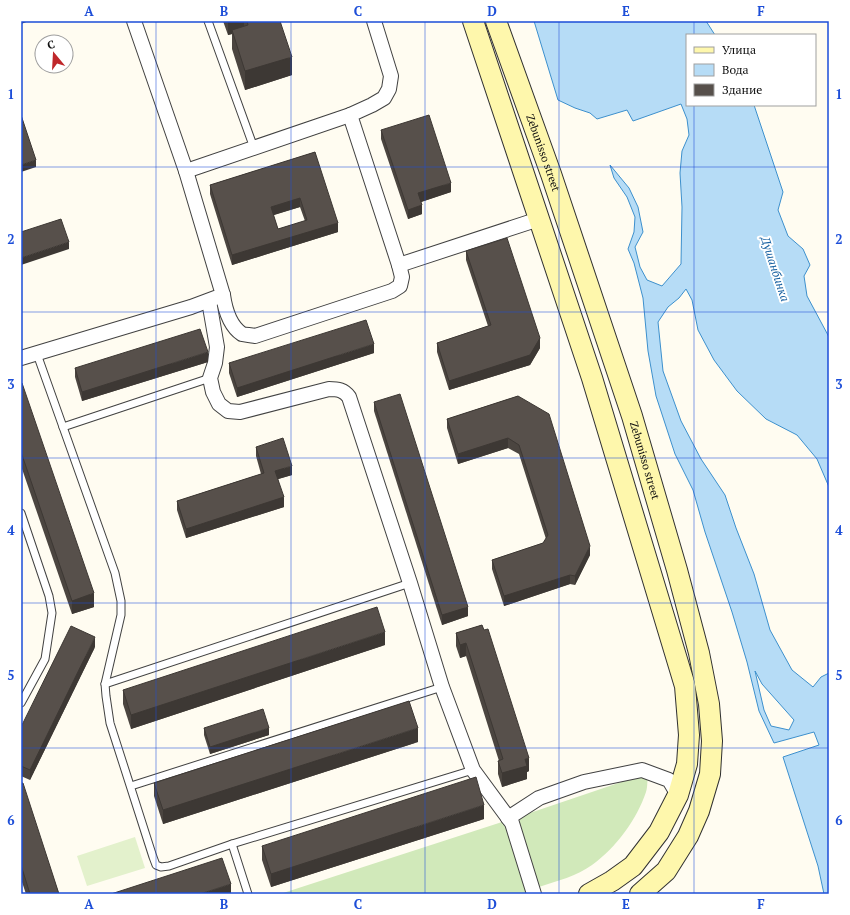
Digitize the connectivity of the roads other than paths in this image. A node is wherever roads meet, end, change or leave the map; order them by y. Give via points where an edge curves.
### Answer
1 (134, 21) edge
2 (208, 21) edge
3 (374, 21) edge
4 (473, 21) edge
5 (496, 21) edge
6 (350, 115) junction
7 (254, 148) junction
8 (186, 171) junction
9 (539, 219) junction
10 (399, 265) junction
11 (223, 295) junction
12 (209, 301) junction
13 (36, 354) junction
14 (21, 358) edge
15 (210, 378) junction
16 (63, 427) junction
17 (21, 513) edge
18 (410, 583) junction
19 (105, 684) junction
20 (442, 687) junction
21 (21, 703) edge
22 (473, 770) junction
23 (131, 786) junction
24 (678, 795) junction
25 (508, 818) junction
26 (232, 844) junction
27 (248, 894) edge
28 (534, 894) edge
29 (589, 894) edge
30 (640, 894) edge

1 - 8 street
2 - 7 lane
3 - 6 street via 391,76 389,89 384,98
4 - 9 main road
5 - 30 main road, Zebunisso street via 632,416 677,570 699,653 709,704 712,741 710,774 699,811 688,836 666,871
6 - 7 street
6 - 10 street
7 - 8 street
8 - 11 street
9 - 10 street
9 - 24 main road via 592,378 685,686 689,735 687,764
10 - 11 street via 402,282 392,291 255,336 244,334 235,327 225,307
11 - 12 street
12 - 13 street
12 - 15 street via 217,347
13 - 14 street
13 - 16 lane
15 - 16 lane
15 - 18 street via 219,404 228,411 240,412 329,389 346,393
16 - 19 lane via 115,573 121,601 121,615
17 - 21 lane via 49,596 52,613 45,659
18 - 19 lane
18 - 20 street
19 - 23 lane via 110,723
20 - 22 street
20 - 23 lane
22 - 25 street
22 - 26 lane
23 - 26 lane via 156,864 161,867
24 - 25 street via 669,780 642,770 584,782 539,798
24 - 29 main road via 659,832 633,866
25 - 28 street via 514,829
26 - 27 lane

